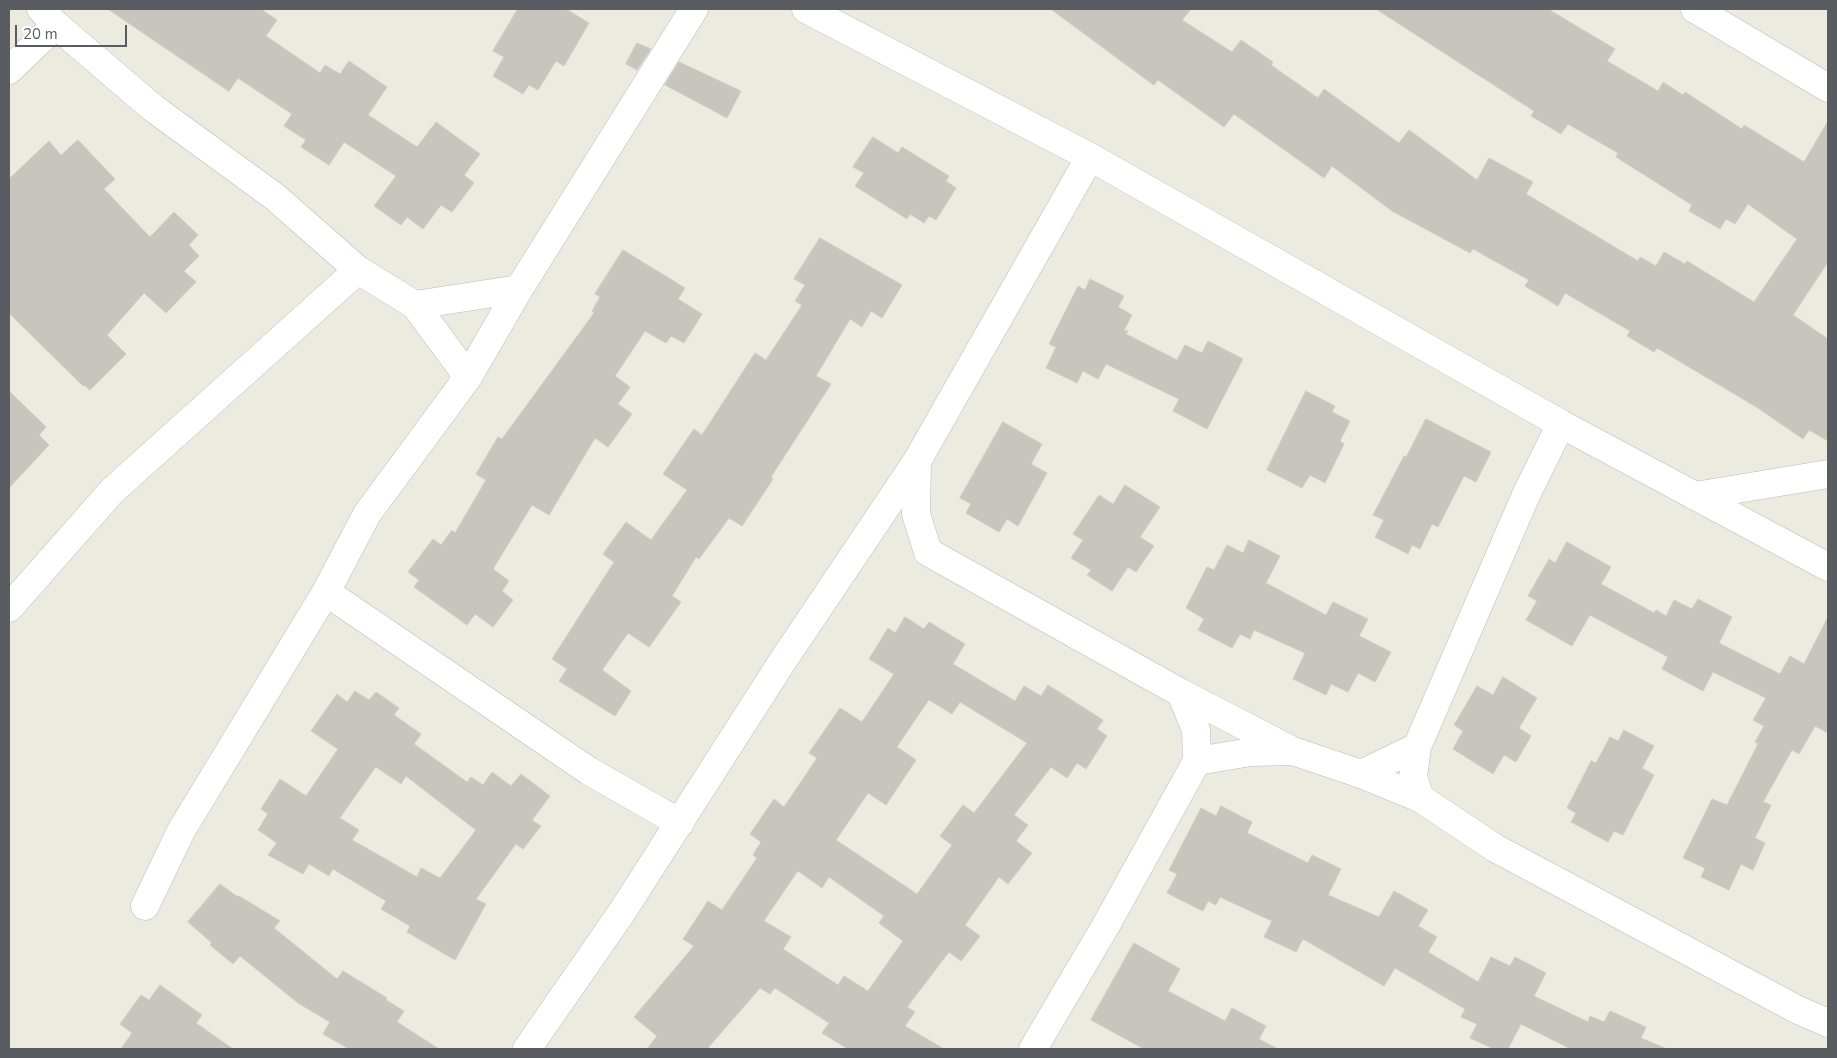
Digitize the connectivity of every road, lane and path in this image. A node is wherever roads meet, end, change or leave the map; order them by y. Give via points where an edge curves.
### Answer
1 (694, 9) edge
2 (806, 9) edge
3 (1695, 9) edge
4 (49, 17) edge
5 (1730, 19) edge
6 (9, 70) edge
7 (1828, 88) edge
8 (1090, 157) junction
9 (358, 270) junction
10 (519, 289) junction
11 (415, 304) junction
12 (468, 376) junction
13 (1561, 424) junction
14 (917, 460) junction
15 (1828, 474) edge
16 (1695, 496) junction
17 (1828, 563) edge
18 (1828, 567) edge
19 (326, 592) junction
20 (9, 608) edge
21 (1181, 693) junction
22 (1417, 747) junction
23 (1294, 751) junction
24 (1197, 762) junction
25 (1361, 774) junction
26 (1420, 798) junction
27 (680, 823) junction
28 (146, 906) dead end
29 (1828, 1023) edge
30 (527, 1049) edge
31 (1034, 1049) edge

1 - 10 street
2 - 8 street
3 - 5 street
4 - 6 street
4 - 9 street via 153,108 275,197
5 - 7 street
8 - 13 street
8 - 14 street
9 - 11 street
9 - 20 street via 112,491
10 - 11 street
10 - 12 street
11 - 12 street
12 - 19 street via 367,514
13 - 16 street
13 - 22 street via 1526,495
14 - 21 street via 916,514 928,552
14 - 27 street
15 - 16 street
16 - 18 street
17 - 18 street
19 - 27 street via 589,771
19 - 28 street via 181,832
21 - 23 street
21 - 24 street via 1196,730
22 - 25 street
22 - 26 street via 1413,777
23 - 24 street via 1252,752
23 - 25 street
24 - 31 street
25 - 26 street
26 - 29 street via 1495,848
27 - 30 street

